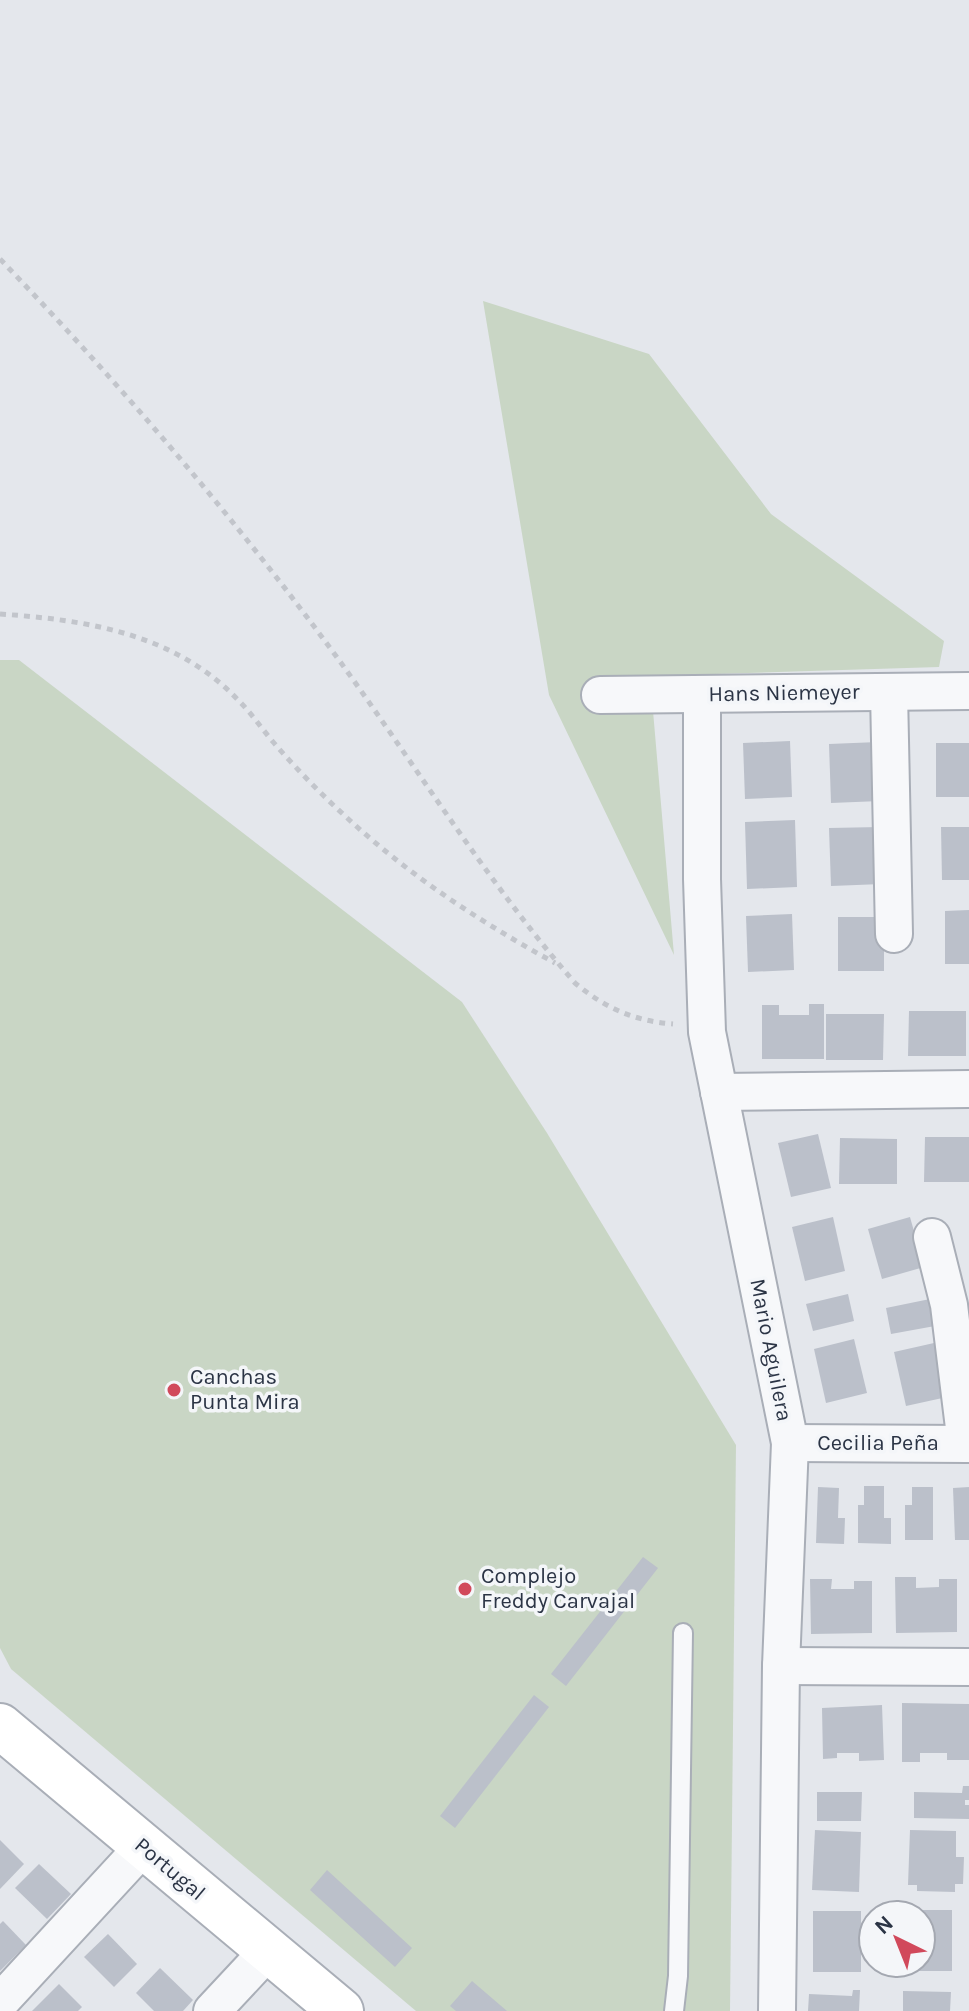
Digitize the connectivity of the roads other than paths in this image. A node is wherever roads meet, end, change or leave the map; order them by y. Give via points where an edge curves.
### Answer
1 (969, 691) edge
2 (889, 692) junction
3 (702, 694) junction
4 (600, 695) dead end
5 (894, 934) dead end
6 (969, 1089) edge
7 (719, 1092) junction
8 (932, 1237) dead end
9 (959, 1305) edge
10 (790, 1443) junction
11 (968, 1444) edge
12 (683, 1633) dead end
13 (781, 1666) junction
14 (969, 1667) edge
15 (5, 1741) edge
16 (144, 1846) junction
17 (268, 1951) junction
18 (0, 2002) edge
19 (212, 2011) edge
20 (341, 2011) edge
21 (674, 2011) edge
22 (777, 2011) edge

1 - 2 street, Hans Niemeyer
2 - 3 street, Hans Niemeyer
2 - 5 street
3 - 4 street, Hans Niemeyer
3 - 7 street, Mario Aguilera via 707,1032
6 - 7 street
7 - 10 street, Mario Aguilera
8 - 9 street, Cecilia Peña
9 - 11 street, Cecilia Peña
10 - 11 street, Cecilia Peña
10 - 13 street, Mario Aguilera
12 - 21 lane
13 - 14 street
13 - 22 street, Mario Aguilera
15 - 16 main road, Portugal
16 - 17 main road, Portugal
16 - 18 street
17 - 19 street
17 - 20 main road, Portugal

